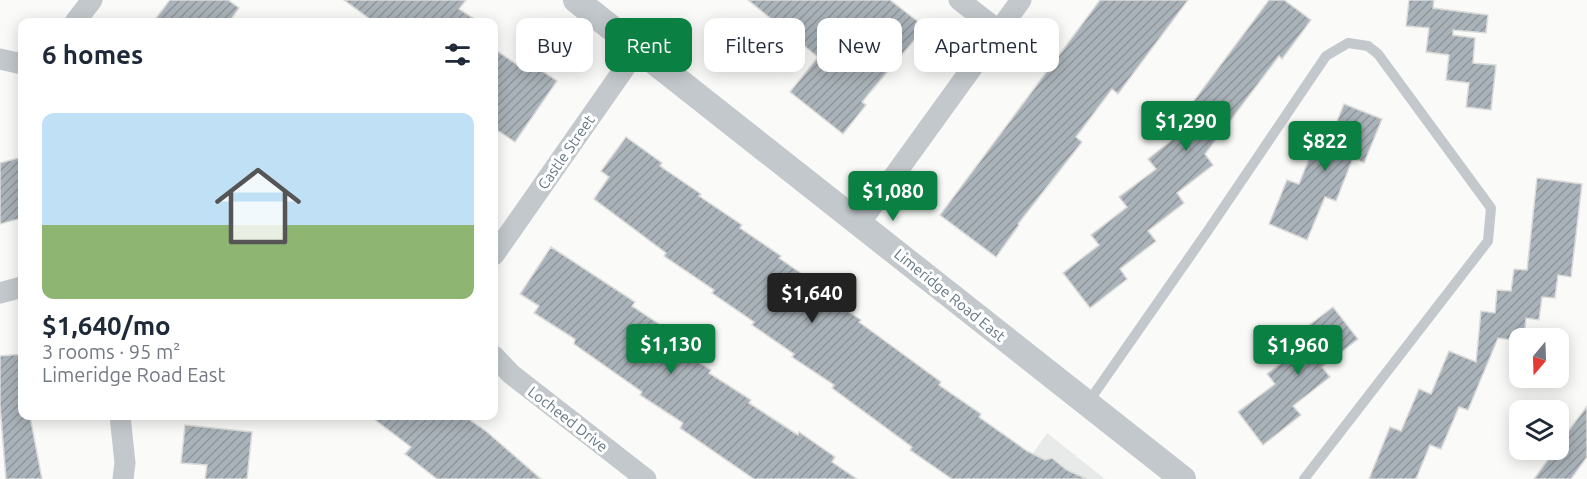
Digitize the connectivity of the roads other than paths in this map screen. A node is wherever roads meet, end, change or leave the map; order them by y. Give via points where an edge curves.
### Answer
1 (92, 0) edge
2 (576, 0) edge
3 (959, 0) edge
4 (1021, 0) edge
5 (78, 18) edge
6 (982, 18) edge
7 (1007, 18) edge
8 (605, 23) edge
9 (0, 59) edge
10 (18, 63) edge
11 (622, 72) edge
12 (667, 72) edge
13 (968, 72) edge
14 (860, 223) junction
15 (498, 249) edge
16 (18, 288) edge
17 (0, 293) edge
18 (498, 360) edge
19 (1087, 404) junction
20 (120, 420) edge
21 (123, 479) edge
22 (646, 479) edge
23 (1183, 479) edge
24 (1304, 479) edge

1 - 5 street
2 - 8 street, Limeridge Road East
3 - 6 street
4 - 7 street
9 - 10 street
11 - 15 street, Castle Street
12 - 14 street, Limeridge Road East
13 - 14 street
14 - 19 street, Limeridge Road East
16 - 17 street
18 - 22 street, Locheed Drive
19 - 23 street, Limeridge Road East
19 - 24 lane via 1326,56 1348,43 1368,46 1378,54 1491,208 1488,241
20 - 21 street

